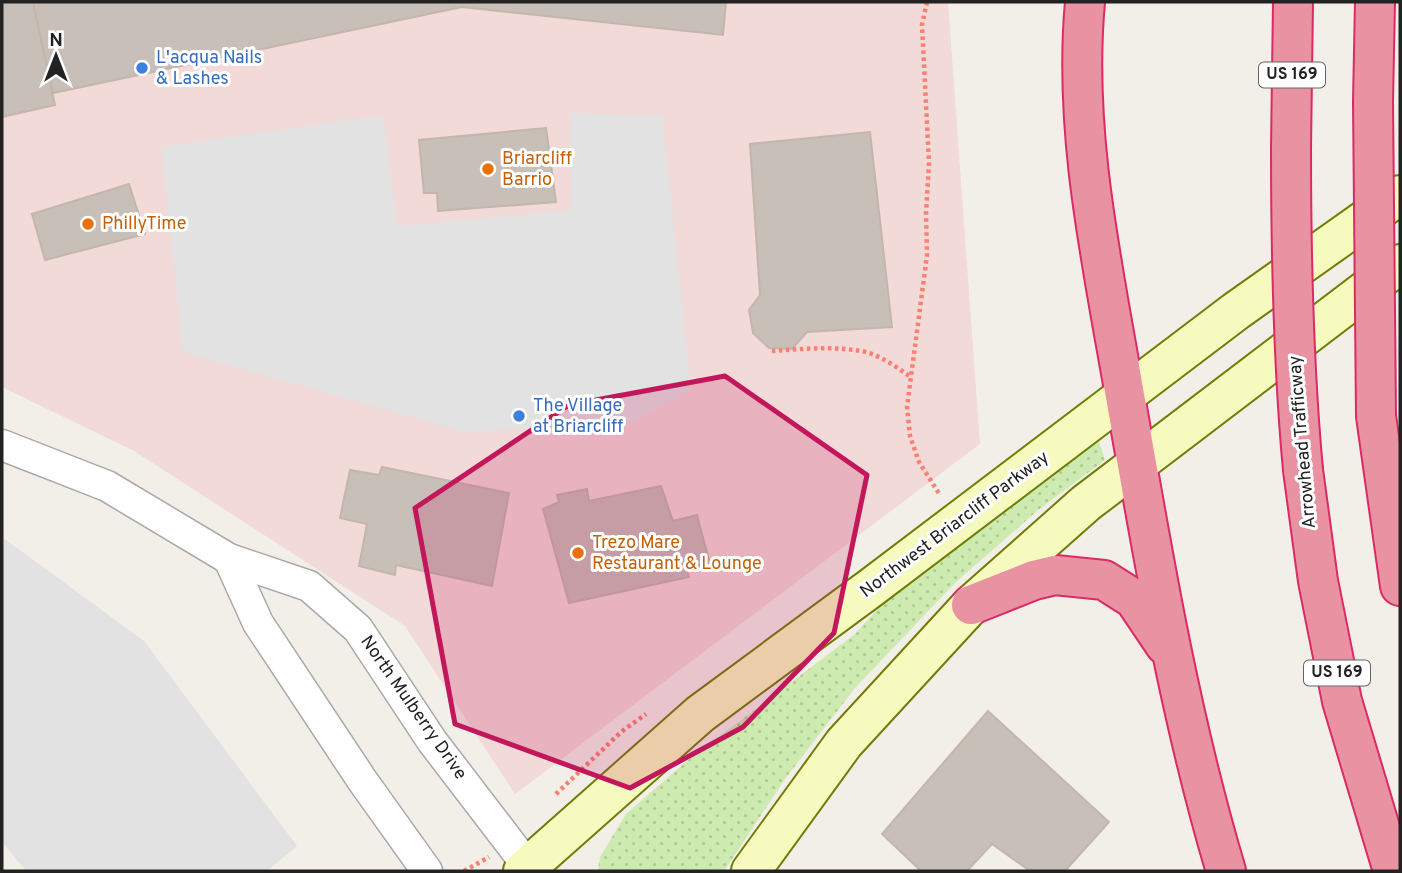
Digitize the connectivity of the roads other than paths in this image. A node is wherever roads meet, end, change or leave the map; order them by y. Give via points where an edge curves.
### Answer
1 (1085, 2) edge
2 (1293, 2) edge
3 (1375, 2) edge
4 (1400, 195) edge
5 (1400, 264) edge
6 (1125, 396) junction
7 (2, 445) edge
8 (1136, 467) junction
9 (229, 559) junction
10 (1400, 586) edge
11 (971, 605) junction
12 (1175, 661) junction
13 (528, 869) edge
14 (427, 871) edge
15 (751, 871) edge
16 (1226, 871) edge
17 (1393, 871) edge

1 - 6 highway via 1082,111
2 - 17 highway, Arrowhead Trafficway / US 169, bridge via 1293,314 1303,470 1318,581 1342,701
3 - 10 highway, bridge via 1376,416
4 - 6 main road, Northwest Briarcliff Parkway
5 - 8 main road
6 - 8 highway
6 - 13 main road, Northwest Briarcliff Parkway via 700,714
7 - 9 street, North Mulberry Drive via 107,486
8 - 11 main road via 1086,503
8 - 12 highway
9 - 13 street, North Mulberry Drive via 309,586 358,629 432,741
9 - 14 street via 258,623
11 - 12 highway via 1055,575 1104,580 1134,599
11 - 15 main road via 844,743
12 - 16 highway

